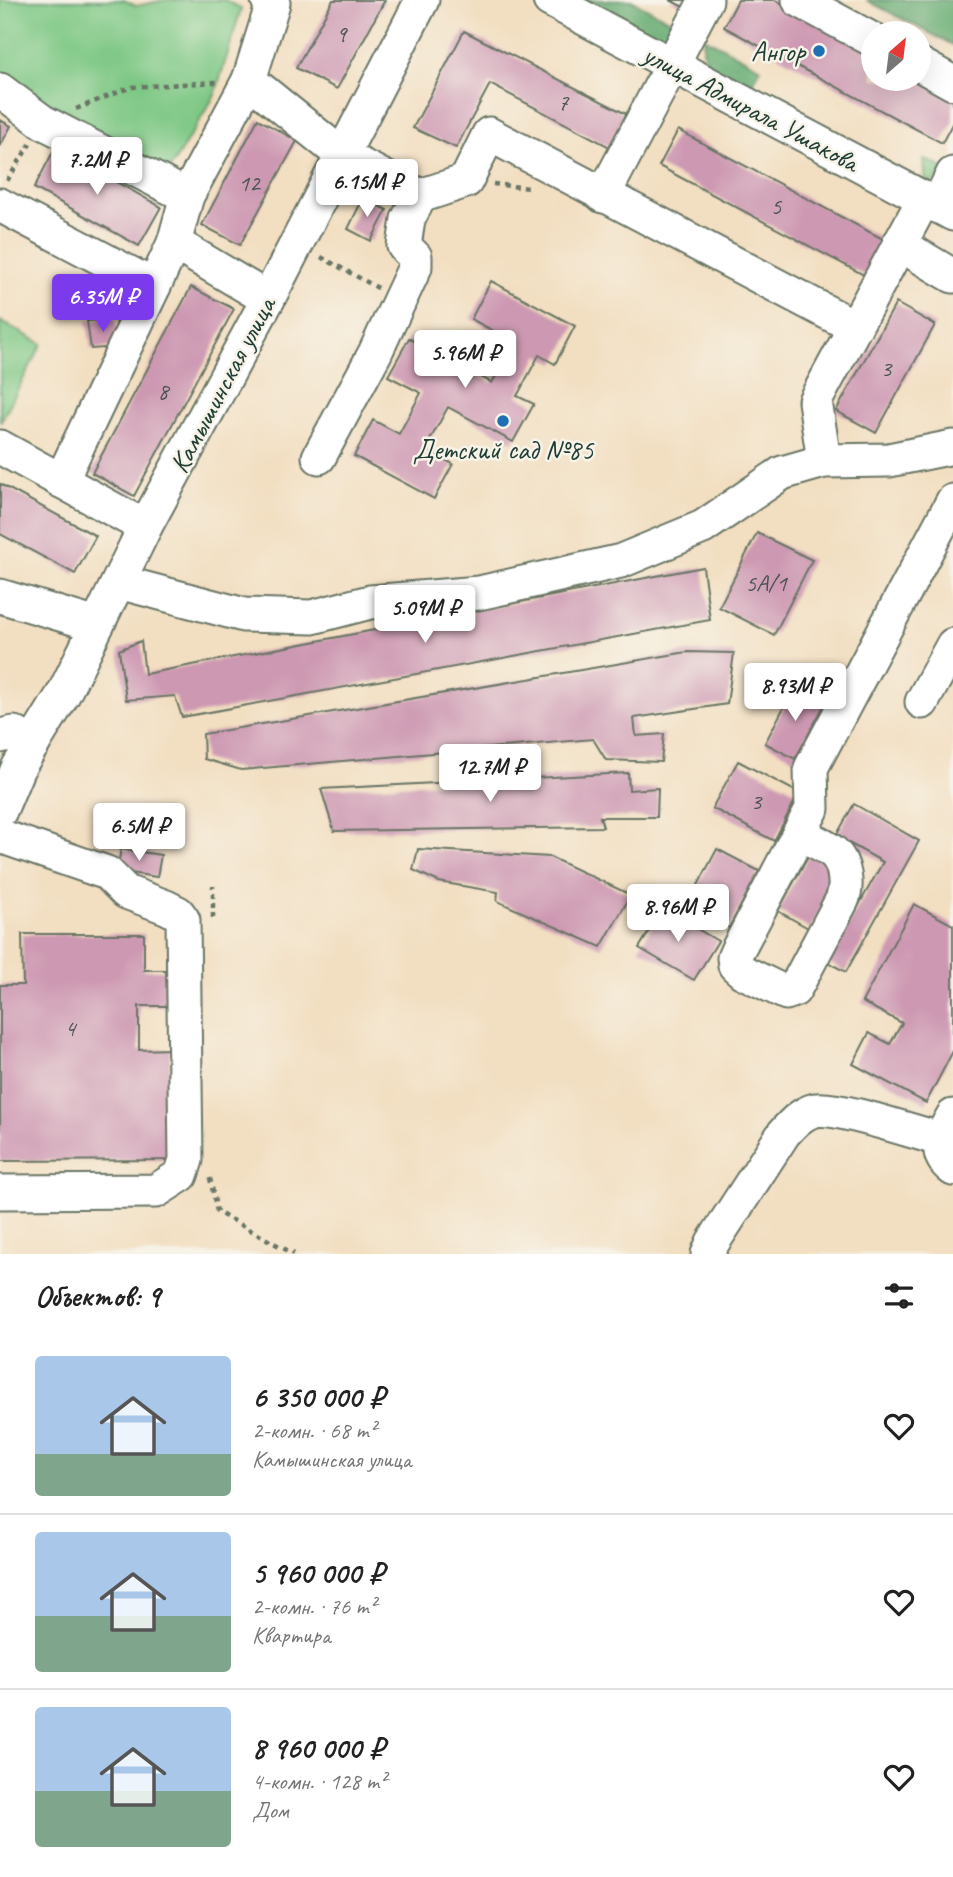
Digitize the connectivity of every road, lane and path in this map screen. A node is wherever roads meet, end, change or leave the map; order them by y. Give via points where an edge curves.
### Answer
1 (268, 0) edge
2 (422, 0) edge
3 (550, 0) edge
4 (706, 0) edge
5 (799, 0) edge
6 (861, 34) edge
7 (672, 66) junction
8 (931, 71) edge
9 (249, 80) junction
10 (953, 83) edge
11 (0, 90) edge
12 (43, 122) junction
13 (343, 156) junction
14 (953, 174) edge
15 (3, 194) edge
16 (187, 196) junction
17 (420, 196) junction
18 (603, 196) junction
19 (938, 206) edge
20 (174, 243) junction
21 (900, 244) junction
22 (312, 253) dead end
23 (953, 276) edge
24 (154, 286) junction
25 (268, 299) junction
26 (400, 300) junction
27 (855, 327) junction
28 (0, 447) edge
29 (953, 447) edge
30 (319, 457) dead end
31 (824, 461) junction
32 (61, 481) junction
33 (953, 501) edge
34 (145, 527) junction
35 (118, 582) junction
36 (0, 596) edge
37 (97, 625) junction
38 (953, 645) edge
39 (922, 702) dead end
40 (0, 736) edge
41 (17, 761) edge
42 (0, 811) edge
43 (799, 834) dead end
44 (0, 836) edge
45 (213, 886) dead end
46 (213, 926) dead end
47 (946, 1127) edge
48 (211, 1169) dead end
49 (953, 1169) edge
50 (0, 1192) edge
51 (294, 1254) edge
52 (708, 1254) edge

1 - 9 street via 273,3
2 - 13 street, Камышинская улица
3 - 7 street, улица Адмирала Ушакова
4 - 7 street
5 - 6 street
7 - 18 street
7 - 19 street, улица Адмирала Ушакова
8 - 10 street
9 - 12 path via 131,87
9 - 13 street
9 - 16 street
11 - 12 street
12 - 15 path
12 - 16 street
13 - 17 street
13 - 25 street, Камышинская улица
14 - 19 street
15 - 24 street
16 - 20 street
17 - 18 street via 466,181 489,134
17 - 26 street via 408,219 404,241 417,262
18 - 27 street
19 - 21 street
20 - 24 street
20 - 25 street
21 - 23 street
21 - 27 street
22 - 26 path
24 - 32 street
25 - 34 street, Камышинская улица
26 - 30 street
27 - 31 street via 815,401
28 - 32 street
29 - 31 street via 889,460
31 - 35 street via 782,472 702,527 621,561 479,593 370,602 312,617 244,615
32 - 34 street
33 - 43 street via 811,768 812,809
34 - 35 street, Камышинская улица
35 - 37 street, Камышинская улица
36 - 37 street
37 - 41 street, Камышинская улица via 64,693
38 - 39 street
40 - 41 street via 14,733
41 - 42 street, Камышинская улица
44 - 50 street via 107,873 126,892 166,907 183,920 186,1160 181,1175 156,1191
45 - 46 path
47 - 49 street via 940,1152
47 - 52 street via 815,1110 799,1117 784,1133
48 - 51 path via 218,1212

